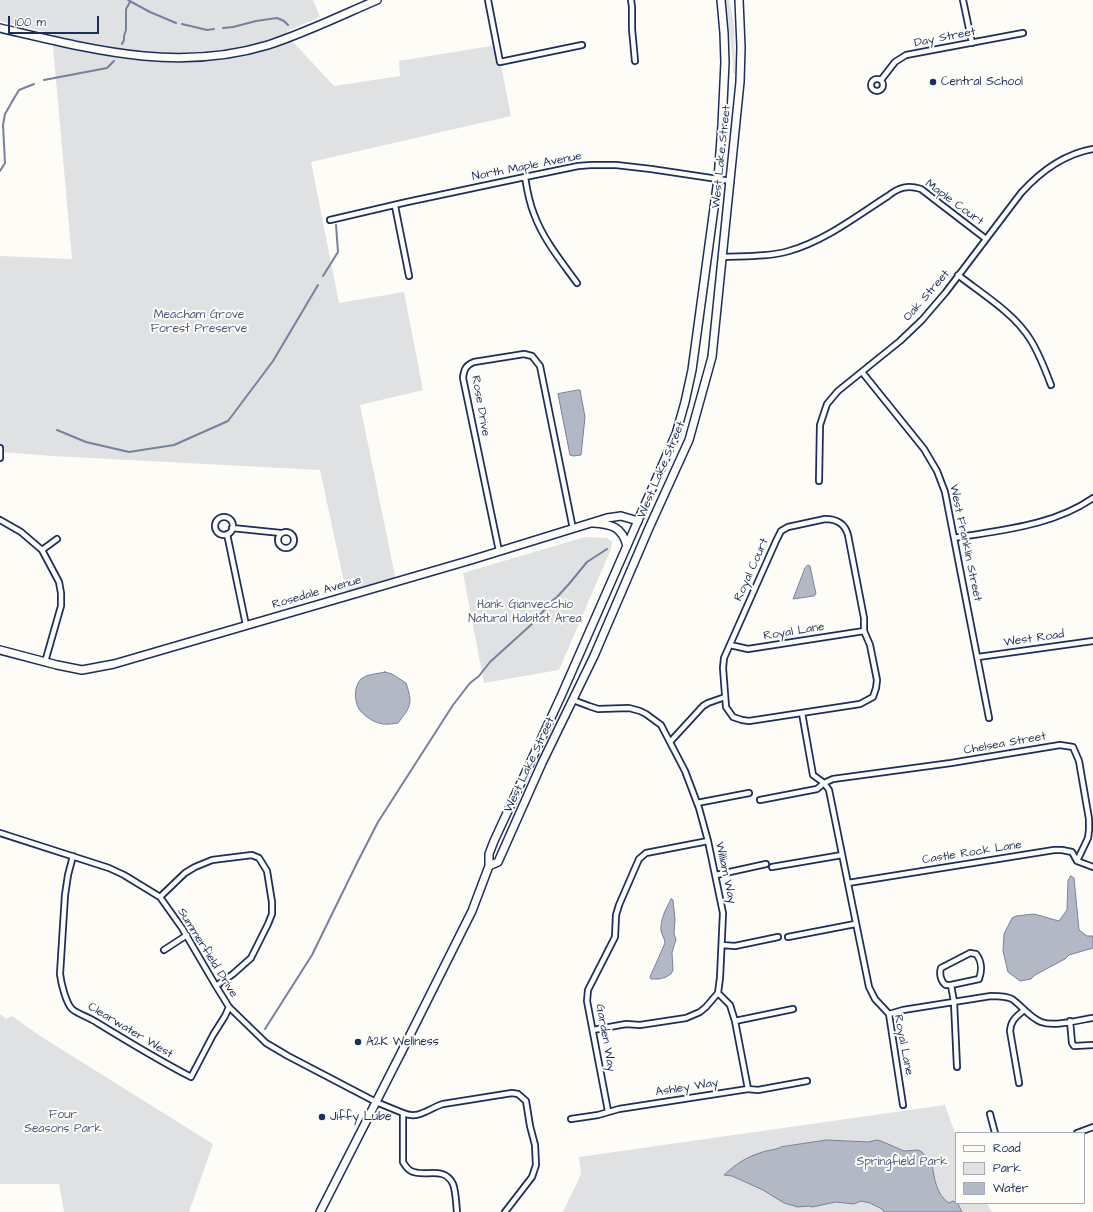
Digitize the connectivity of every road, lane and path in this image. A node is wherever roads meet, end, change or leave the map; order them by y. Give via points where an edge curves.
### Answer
1 (377, 0) edge
2 (488, 0) edge
3 (631, 0) edge
4 (720, 0) edge
5 (739, 0) edge
6 (963, 0) edge
7 (0, 28) edge
8 (1023, 33) dead end
9 (972, 43) junction
10 (582, 45) dead end
11 (635, 61) dead end
12 (881, 80) dead end
13 (1093, 149) edge
14 (524, 177) junction
15 (718, 179) junction
16 (731, 181) junction
17 (395, 206) junction
18 (330, 220) dead end
19 (986, 239) junction
20 (723, 257) junction
21 (958, 275) junction
22 (409, 276) dead end
23 (577, 283) dead end
24 (862, 372) junction
25 (1051, 384) dead end
26 (0, 448) edge
27 (0, 458) edge
28 (819, 481) dead end
29 (1093, 498) edge
30 (0, 520) edge
31 (638, 521) junction
32 (593, 523) junction
33 (650, 526) junction
34 (232, 528) junction
35 (573, 529) junction
36 (281, 533) dead end
37 (227, 534) junction
38 (57, 538) dead end
39 (954, 538) junction
40 (626, 546) junction
41 (42, 550) junction
42 (499, 551) junction
43 (246, 625) junction
44 (864, 631) junction
45 (1093, 641) edge
46 (730, 645) junction
47 (0, 650) edge
48 (978, 657) junction
49 (45, 662) junction
50 (725, 697) junction
51 (573, 700) junction
52 (802, 713) junction
53 (989, 718) dead end
54 (670, 742) junction
55 (824, 783) junction
56 (749, 793) dead end
57 (760, 800) dead end
58 (697, 804) junction
59 (0, 833) edge
60 (708, 840) junction
61 (842, 855) junction
62 (73, 856) junction
63 (1078, 861) junction
64 (766, 864) dead end
65 (489, 866) junction
66 (1093, 866) edge
67 (772, 867) dead end
68 (716, 875) junction
69 (848, 883) junction
70 (160, 897) junction
71 (855, 924) junction
72 (187, 935) junction
73 (778, 937) dead end
74 (788, 937) dead end
75 (722, 945) junction
76 (164, 950) dead end
77 (950, 984) junction
78 (216, 986) junction
79 (718, 993) junction
80 (954, 1002) junction
81 (229, 1007) junction
82 (792, 1009) dead end
83 (1024, 1010) junction
84 (889, 1014) junction
85 (1093, 1018) edge
86 (735, 1021) junction
87 (1070, 1022) junction
88 (593, 1030) junction
89 (1093, 1046) edge
90 (957, 1067) dead end
91 (807, 1081) dead end
92 (1019, 1083) dead end
93 (748, 1089) junction
94 (376, 1102) junction
95 (903, 1105) dead end
96 (608, 1111) junction
97 (403, 1113) junction
98 (990, 1114) dead end
99 (571, 1119) dead end
100 (1093, 1127) edge
101 (995, 1132) edge
102 (1080, 1132) edge
103 (320, 1212) edge
104 (457, 1212) edge
105 (505, 1212) edge

1 - 7 main road via 288,38 230,54 195,58 129,55
2 - 10 street via 500,62
3 - 11 street
4 - 15 main road, West Lake Street via 725,62
5 - 16 main road, West Lake Street via 740,82
6 - 9 street
8 - 9 street, Day Street
9 - 12 street, Day Street via 906,55 895,62
13 - 19 street, Oak Street via 1076,153 1046,169 1021,193
14 - 15 street, North Maple Avenue via 601,164
14 - 17 street, North Maple Avenue
14 - 23 street via 529,200 540,228
15 - 16 street, North Maple Avenue
15 - 31 main road, West Lake Street via 692,370 685,402 676,434
16 - 20 main road, West Lake Street
17 - 18 street, North Maple Avenue
17 - 22 street
19 - 20 street, Maple Court via 921,189 909,186 898,189 831,232 804,246 773,254
19 - 21 street, Oak Street
20 - 33 main road, West Lake Street via 712,357 689,440
21 - 24 street, Oak Street via 922,320
21 - 25 street via 1004,310 1023,329 1038,352
24 - 28 street, Oak Street via 838,391 827,404 820,425
24 - 39 street, West Franklin Street via 932,460 942,480
26 - 27 street
29 - 39 street via 1061,516
30 - 41 street via 21,532
31 - 32 main road, Rosedale Avenue via 622,516
31 - 33 main road, Rosedale Avenue
31 - 40 main road, West Lake Street
32 - 35 main road, Rosedale Avenue
32 - 40 main road via 610,525 618,529 625,538
33 - 51 main road, West Lake Street
34 - 36 street
34 - 37 street
34 - 37 street via 232,522 228,518 222,517 217,520 216,531
35 - 42 main road, Rosedale Avenue
35 - 42 street, Rose Drive via 540,366 532,356 524,354 474,362 467,365 463,378
37 - 43 street
38 - 41 street
39 - 48 street, West Franklin Street
40 - 65 main road, West Lake Street via 562,694 494,841 489,854
41 - 49 street via 60,582 61,593 58,619
42 - 43 main road, Rosedale Avenue
43 - 49 main road, Rosedale Avenue via 93,669 74,669
44 - 46 street, Royal Lane via 748,649
44 - 46 street, Royal Court via 864,618 847,531 841,524 825,519 788,526 781,531
44 - 52 street via 870,645 877,680 873,696 860,704
45 - 48 street, West Road
46 - 50 street via 723,668
47 - 49 main road, Rosedale Avenue
48 - 53 street, West Franklin Street
50 - 52 street via 726,707 733,717 742,720
50 - 54 street via 703,706
51 - 54 street, William Way via 598,708 629,708 640,711 661,725
51 - 65 main road, West Lake Street via 498,862
52 - 55 street, Royal Lane via 813,775
54 - 58 street, William Way via 685,771
55 - 57 street via 817,789
55 - 61 street, Royal Lane via 829,790
55 - 63 street, Chelsea Street via 833,779 951,763 1055,745 1072,747 1078,761 1090,819 1088,838
56 - 58 street
58 - 60 street, William Way
59 - 62 street, Summerfield Drive
60 - 68 street, William Way
60 - 88 street, Garden Way via 646,853 639,859 619,905 615,937 588,990
61 - 67 street
61 - 69 street, Royal Lane
62 - 70 street, Summerfield Drive via 124,875
62 - 81 street, Clearwater West via 64,903 60,974 61,984 72,1009 191,1077
63 - 66 street, Castle Rock Lane
63 - 69 street, Castle Rock Lane via 1072,852 1054,850
64 - 68 street
65 - 94 main road, West Lake Street via 472,911
68 - 75 street, William Way via 723,913
69 - 71 street, Royal Lane
70 - 72 street, Summerfield Drive
70 - 78 street via 185,873 212,860 252,855 259,858 267,871 272,914 251,958
71 - 74 street
71 - 84 street, Royal Lane via 869,987 874,999
72 - 76 street
72 - 78 street, Summerfield Drive
73 - 75 street via 735,946
75 - 79 street, William Way
77 - 77 street via 979,979 980,963 976,954 970,953 941,968 942,982
77 - 80 street
78 - 81 street, Summerfield Drive
79 - 86 street via 730,1005
79 - 88 street via 700,1012 686,1018
80 - 83 street via 998,996 1011,999
80 - 84 street
80 - 90 street
81 - 94 street, Summerfield Drive via 266,1043
82 - 86 street
83 - 87 street via 1040,1021
83 - 92 street via 1010,1025
84 - 95 street, Royal Lane
85 - 87 street
86 - 93 street
87 - 89 street via 1074,1046
88 - 96 street, Garden Way
91 - 93 street, Ashley Way via 758,1090
93 - 96 street, Ashley Way
94 - 97 street, Summerfield Drive
94 - 103 main road, West Lake Street
96 - 99 street, Ashley Way
97 - 104 street via 403,1162 406,1168 418,1173 439,1173 447,1177 453,1186
97 - 105 street via 413,1116 443,1104 512,1093 521,1096 526,1101 529,1114 536,1165 529,1182
98 - 101 street
100 - 102 street

